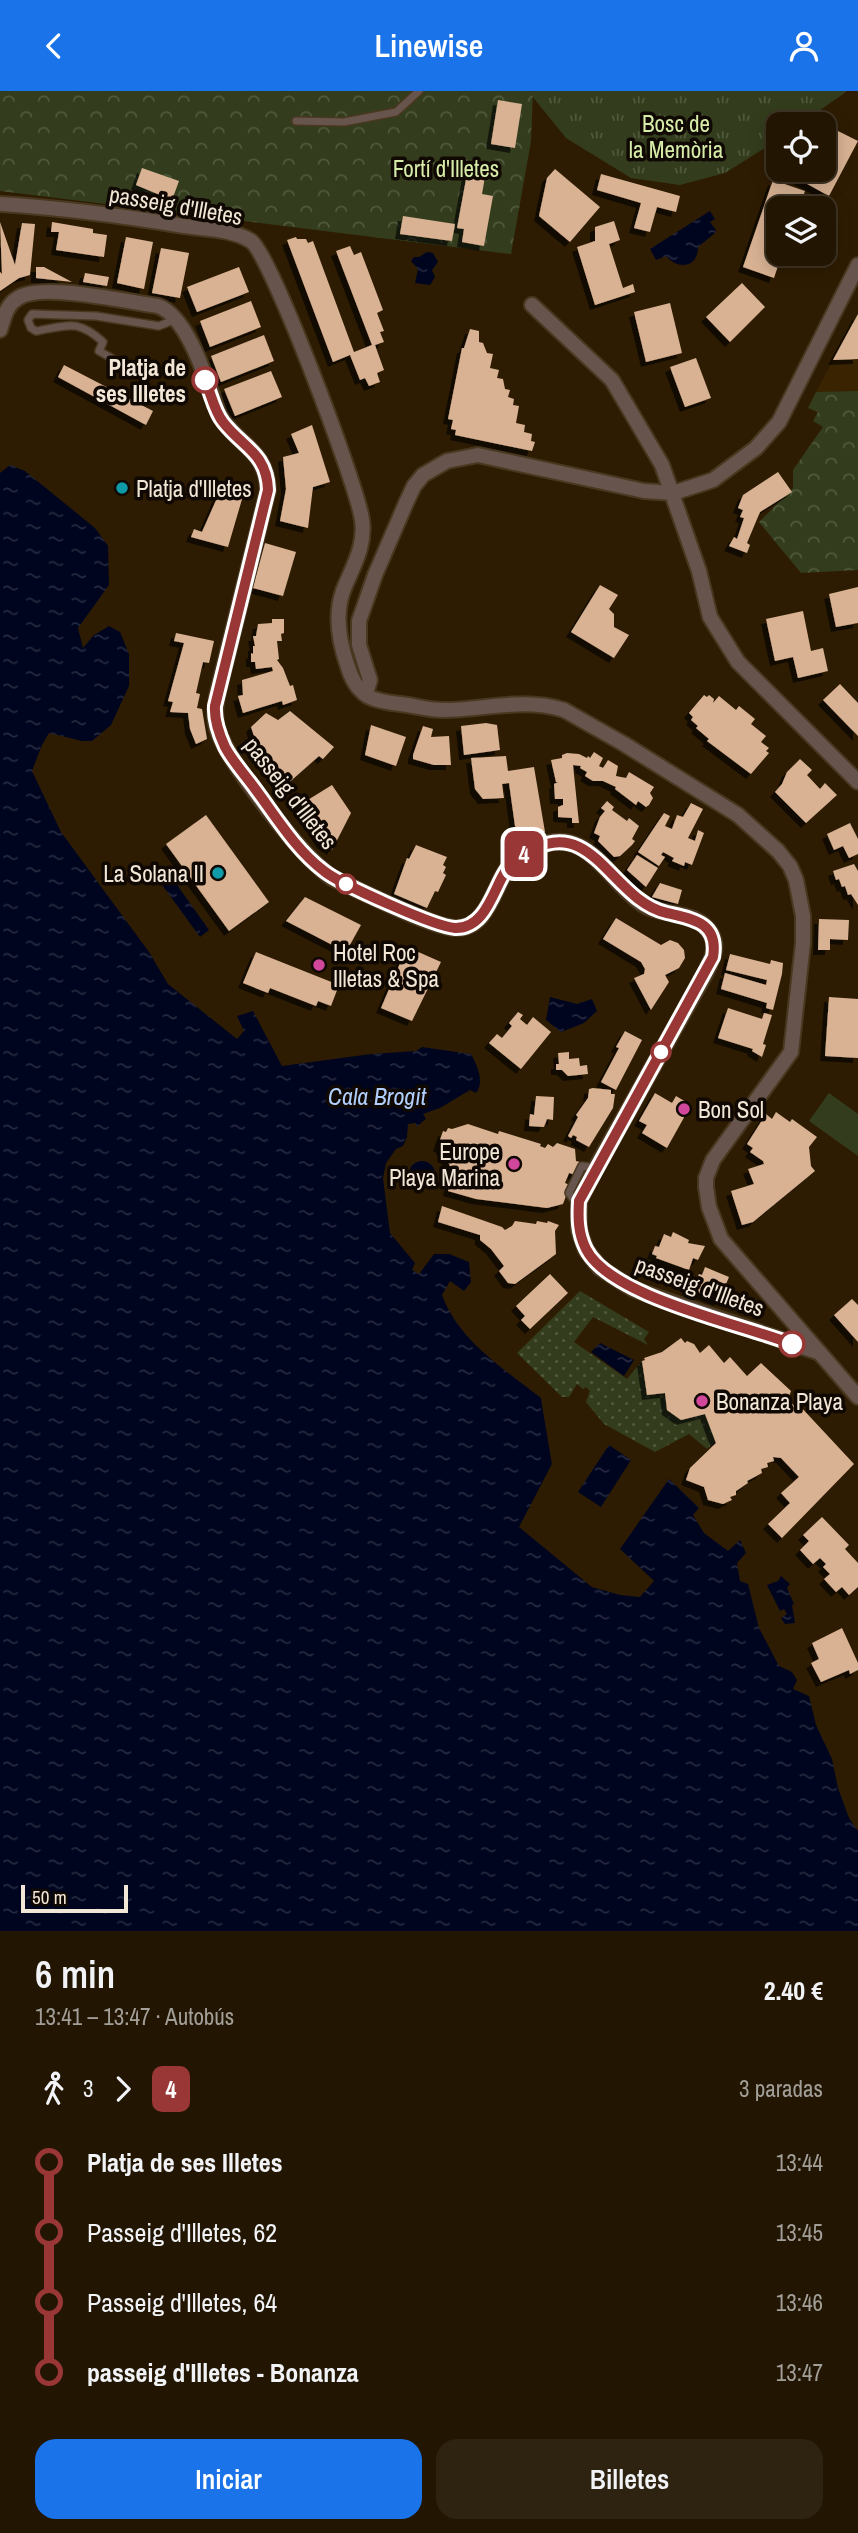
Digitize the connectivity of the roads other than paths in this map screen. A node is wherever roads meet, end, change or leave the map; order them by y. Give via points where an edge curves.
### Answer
1 (419, 91) edge
2 (296, 121) dead end
3 (0, 204) edge
4 (858, 265) edge
5 (532, 305) dead end
6 (177, 319) junction
7 (0, 330) edge
8 (115, 360) dead end
9 (673, 493) junction
10 (367, 669) junction
11 (359, 688) junction
12 (407, 705) junction
13 (858, 782) edge
14 (790, 1317) junction
15 (778, 1338) junction
16 (820, 1353) junction
17 (858, 1397) edge

1 - 2 lane via 396,112 344,122
3 - 11 street, passeig d'Illetes via 230,233 258,247 308,364 360,506 362,537 342,593 339,620 344,656
4 - 9 street via 779,422 756,448 713,480
5 - 9 street via 612,380 662,465
6 - 7 street via 158,306 34,291 10,306
6 - 8 lane via 159,326 96,316 32,314 28,320 36,331 75,325 90,330 103,342 99,351
6 - 15 street, passeig d'Illetes via 223,423 252,448 268,481 215,713 226,749 320,869 438,924 457,928 474,922 520,856 542,845 573,844 594,855 646,906 693,918 710,934 715,949 705,974 596,1168 579,1206 579,1230 586,1250 600,1268 622,1283
9 - 10 street via 478,455 435,466 414,486 363,605 359,645
9 - 13 street via 710,617 738,662
10 - 11 street via 370,686
10 - 12 street via 385,692
11 - 12 street, passeig d'Illetes via 385,702
12 - 14 street, passeig d'Illetes via 445,710 524,703 564,711 719,801 759,832 790,866 801,896 803,943 790,1052 724,1143 706,1178 709,1207 721,1239
14 - 15 lane via 791,1330
14 - 16 street, passeig d'Illetes
15 - 16 street, passeig d'Illetes
16 - 17 street, passeig d'Illetes

